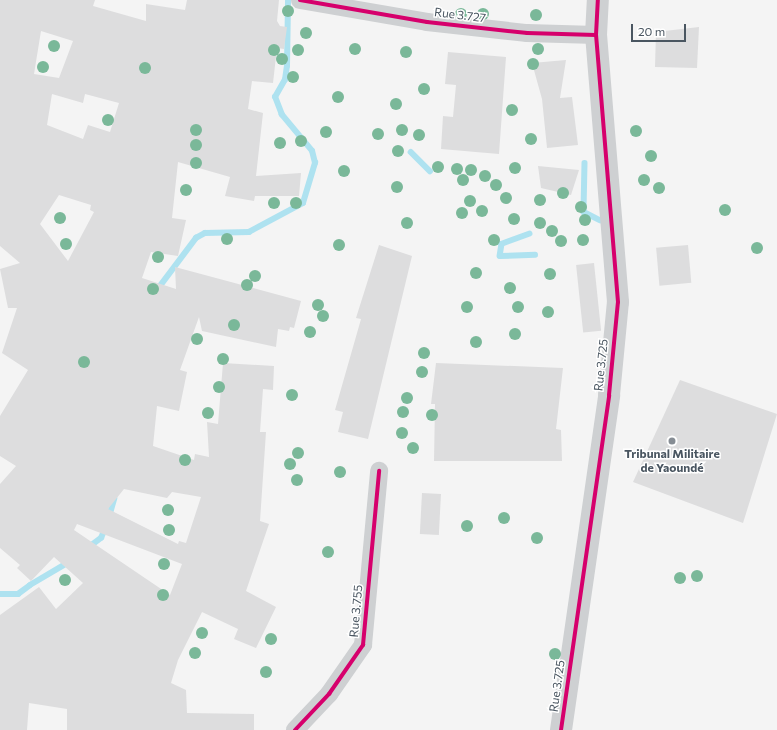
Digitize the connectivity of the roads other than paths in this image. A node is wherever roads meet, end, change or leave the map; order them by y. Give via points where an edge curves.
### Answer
1 (300, 0) edge
2 (598, 0) edge
3 (596, 35) junction
4 (379, 471) dead end
5 (295, 730) edge
6 (562, 730) edge

1 - 3 street, Rue 3.727 via 427,22 527,33
2 - 3 street, Rue 3.725
3 - 6 street, Rue 3.725 via 618,302 609,395
4 - 5 street, Rue 3.755 via 363,645 329,694

